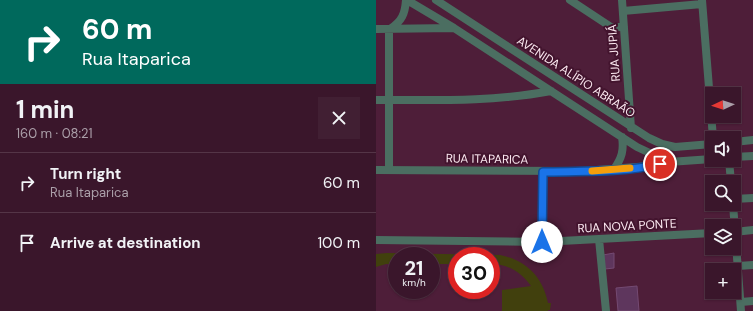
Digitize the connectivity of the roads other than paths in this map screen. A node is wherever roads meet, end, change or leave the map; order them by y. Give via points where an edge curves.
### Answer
1 (406, 0) edge
2 (570, 0) edge
3 (622, 0) edge
4 (442, 2) edge
5 (702, 2) edge
6 (623, 11) junction
7 (624, 27) junction
8 (454, 28) junction
9 (376, 29) edge
10 (389, 29) junction
11 (550, 91) junction
12 (376, 100) edge
13 (389, 100) junction
14 (631, 128) junction
15 (712, 131) edge
16 (622, 137) junction
17 (753, 140) edge
18 (741, 141) edge
19 (705, 145) edge
20 (753, 156) edge
21 (741, 157) edge
22 (705, 159) edge
23 (669, 162) junction
24 (614, 169) junction
25 (376, 170) edge
26 (389, 170) junction
27 (543, 172) junction
28 (753, 198) edge
29 (741, 199) edge
30 (753, 230) edge
31 (741, 231) edge
32 (705, 233) edge
33 (599, 239) junction
34 (376, 240) edge
35 (542, 242) junction
36 (753, 264) edge
37 (741, 266) edge
38 (741, 299) edge
39 (753, 301) edge
40 (741, 302) junction
41 (606, 311) edge
42 (742, 311) edge

1 - 8 street
1 - 10 street via 404,15 398,24
2 - 7 street via 611,27
3 - 6 street, RUA JUPIÁ
4 - 14 street, AVENIDA ALÍPIO ABRAÃO
5 - 6 street
5 - 15 street
6 - 7 street, RUA JUPIÁ
7 - 14 street, RUA JUPIÁ
8 - 10 street
8 - 11 street
9 - 10 street
10 - 13 street
11 - 13 street via 497,99
11 - 16 street
12 - 13 street
13 - 26 street
14 - 19 street, AVENIDA ALÍPIO ABRAÃO via 662,144 675,147
16 - 23 street
16 - 24 street via 622,155
17 - 18 street
20 - 21 street
22 - 23 street
23 - 24 street, RUA ITAPARICA
24 - 27 street, RUA ITAPARICA
25 - 26 street, RUA ITAPARICA
26 - 27 street, RUA ITAPARICA
27 - 35 street
28 - 29 street
30 - 31 street
32 - 33 street, RUA NOVA PONTE
33 - 35 street, RUA NOVA PONTE
33 - 41 street
34 - 35 street, RUA NOVA PONTE
36 - 37 street
38 - 40 street
39 - 40 street
40 - 42 street

